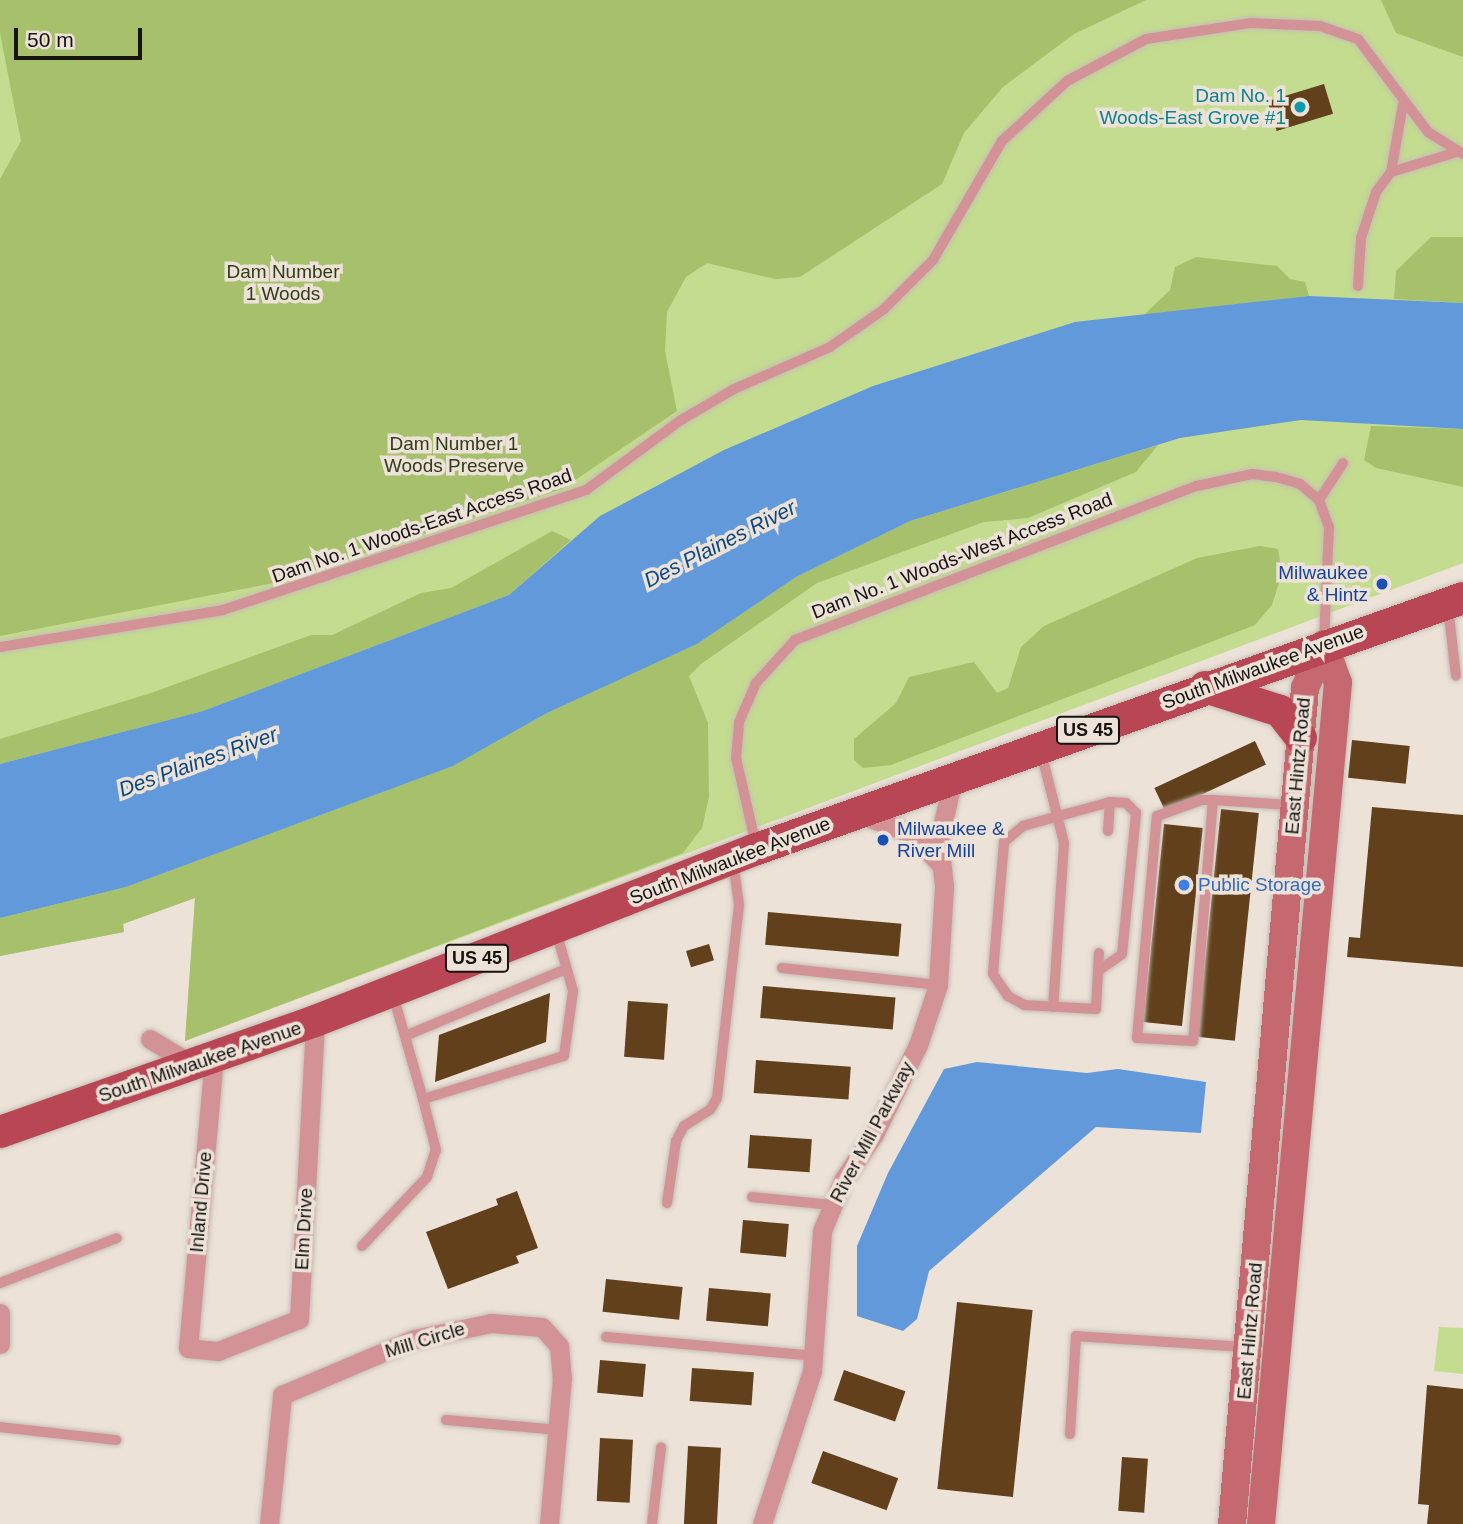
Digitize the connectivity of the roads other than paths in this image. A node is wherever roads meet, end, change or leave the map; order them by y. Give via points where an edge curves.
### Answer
1 (1403, 104) junction
2 (1460, 153) edge
3 (1391, 172) junction
4 (1358, 286) dead end
5 (1343, 463) dead end
6 (1319, 500) junction
7 (1455, 600) edge
8 (1324, 644) junction
9 (0, 647) edge
10 (1456, 676) dead end
11 (1205, 687) junction
12 (1301, 738) junction
13 (1040, 747) junction
14 (953, 778) junction
15 (1213, 800) junction
16 (1110, 802) junction
17 (1295, 805) junction
18 (858, 813) junction
19 (1058, 815) junction
20 (1108, 831) dead end
21 (745, 854) junction
22 (940, 864) junction
23 (555, 928) junction
24 (1099, 953) dead end
25 (782, 968) dead end
26 (566, 969) junction
27 (1098, 971) junction
28 (938, 985) junction
29 (392, 991) junction
30 (1053, 1007) junction
31 (315, 1021) junction
32 (405, 1036) junction
33 (150, 1040) dead end
34 (203, 1061) junction
35 (423, 1100) junction
36 (0, 1132) edge
37 (752, 1197) dead end
38 (667, 1203) dead end
39 (832, 1205) junction
40 (117, 1238) dead end
41 (362, 1246) dead end
42 (0, 1283) edge
43 (0, 1313) edge
44 (606, 1337) dead end
45 (0, 1344) edge
46 (1248, 1347) junction
47 (188, 1348) joint
48 (813, 1356) junction
49 (446, 1420) dead end
50 (0, 1427) edge
51 (556, 1430) junction
52 (1070, 1434) dead end
53 (116, 1440) dead end
54 (661, 1448) dead end
55 (269, 1524) edge
56 (549, 1524) edge
57 (652, 1524) edge
58 (762, 1524) edge
59 (1232, 1524) edge
60 (1261, 1524) edge

1 - 2 lane, Dam No. 1 Woods-East Access Road via 1428,132
1 - 3 lane
1 - 9 lane, Dam No. 1 Woods-East Access Road via 1358,39 1320,26 1250,23 1146,39 1067,81 1002,141 933,260 884,309 830,347 734,389 681,420 586,490 223,610
2 - 3 lane, Dam No. 1 Woods-East Access Road via 1425,157
3 - 4 lane via 1376,192 1361,238
5 - 6 lane
6 - 8 lane via 1329,527
6 - 21 lane, Dam No. 1 Woods-West Access Road via 1300,484 1252,474 1197,486 795,640 757,683 739,722 736,758
7 - 8 main road, South Milwaukee Avenue / US 45
7 - 10 lane
8 - 11 main road, South Milwaukee Avenue / US 45
8 - 12 main road, East Hintz Road via 1305,688
8 - 60 main road, East Hintz Road via 1338,683
11 - 12 main road via 1280,711
11 - 13 main road, South Milwaukee Avenue / US 45
12 - 17 main road, East Hintz Road
13 - 14 main road, South Milwaukee Avenue / US 45
13 - 19 lane
14 - 18 main road, South Milwaukee Avenue / US 45
14 - 22 street, River Mill Parkway via 939,841
15 - 15 lane via 1157,816 1137,1038 1193,1041
15 - 17 lane
16 - 19 lane
16 - 20 lane
16 - 27 lane via 1126,803 1136,813 1122,954
17 - 46 main road, East Hintz Road
18 - 21 main road, South Milwaukee Avenue / US 45
18 - 22 street via 913,834
19 - 30 lane via 1064,843
19 - 30 lane via 1023,826 1004,842 993,974 1008,996 1024,1005
21 - 23 main road, South Milwaukee Avenue / US 45
21 - 38 lane, Dam No. 1 Woods-West Access Road via 717,1098 710,1110 684,1126 676,1140
22 - 28 street, River Mill Parkway via 944,886
23 - 26 lane
23 - 29 main road, South Milwaukee Avenue / US 45
24 - 27 lane
25 - 28 lane
26 - 32 lane
26 - 35 lane via 573,991 564,1056
27 - 30 lane via 1096,1009
28 - 39 street, River Mill Parkway via 913,1055
29 - 31 main road, South Milwaukee Avenue / US 45
29 - 32 lane
31 - 34 main road, South Milwaukee Avenue / US 45
31 - 47 street, Elm Drive via 299,1320 218,1351
32 - 35 lane
33 - 34 street
34 - 36 main road, South Milwaukee Avenue / US 45
34 - 47 street, Inland Drive
35 - 41 lane via 436,1150 427,1177
37 - 39 lane
39 - 48 street, River Mill Parkway via 822,1231
40 - 42 lane
43 - 45 street
44 - 48 lane
46 - 52 lane via 1076,1336
46 - 59 main road, East Hintz Road
48 - 58 street, River Mill Parkway via 801,1416
49 - 51 lane
50 - 53 lane
51 - 55 street, Mill Circle via 562,1365 559,1346 542,1327 491,1323 414,1339 282,1395
51 - 56 street, Mill Circle
54 - 57 lane

